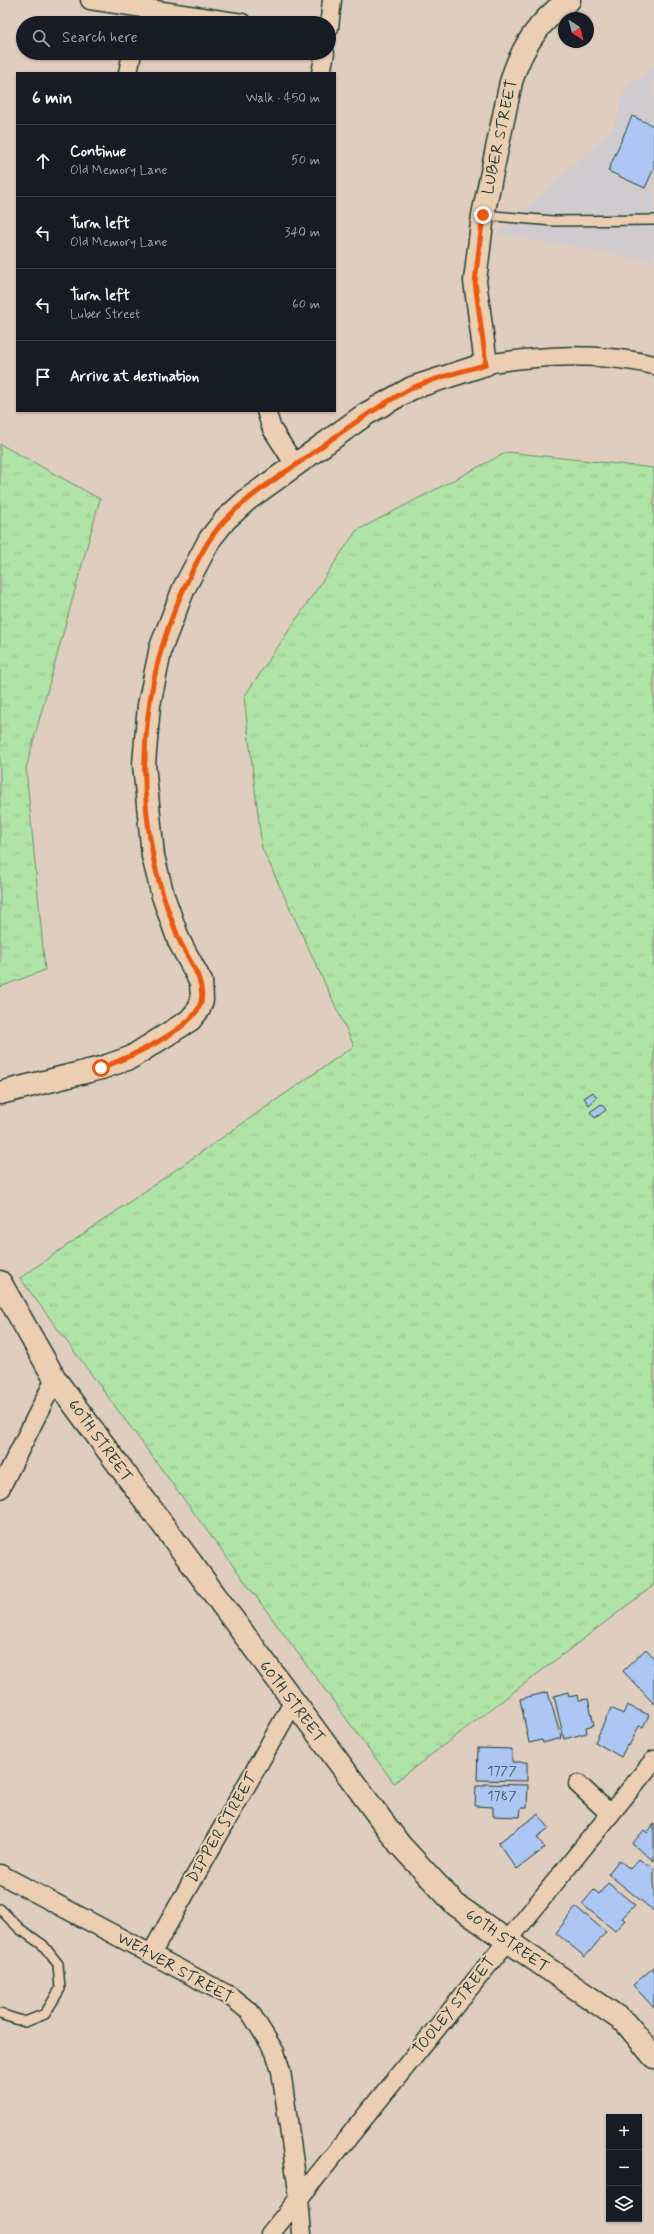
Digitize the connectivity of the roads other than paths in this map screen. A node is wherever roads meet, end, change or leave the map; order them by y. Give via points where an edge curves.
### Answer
1 (90, 0) edge
2 (332, 0) edge
3 (569, 0) edge
4 (139, 10) edge
5 (187, 16) edge
6 (330, 16) edge
7 (131, 60) edge
8 (324, 60) edge
9 (128, 72) edge
10 (321, 72) edge
11 (483, 215) junction
12 (654, 220) edge
13 (486, 364) junction
14 (654, 365) edge
15 (266, 412) edge
16 (295, 465) junction
17 (0, 1093) edge
18 (0, 1282) edge
19 (55, 1379) junction
20 (0, 1489) edge
21 (293, 1703) junction
22 (654, 1760) edge
23 (578, 1784) dead end
24 (610, 1814) junction
25 (0, 1874) edge
26 (0, 1909) edge
27 (506, 1942) junction
28 (151, 1954) junction
29 (0, 2014) edge
30 (654, 2057) edge
31 (299, 2198) junction
32 (270, 2234) edge
33 (302, 2234) edge

1 - 4 street
2 - 6 street
3 - 11 street, LUBER STREET via 538,28 516,66
4 - 5 street
7 - 9 street
8 - 10 street
11 - 12 lane via 553,221
11 - 13 street, LUBER STREET via 475,282
13 - 14 street via 543,357 579,356 616,358
13 - 16 street via 412,388 366,414
15 - 16 street via 272,429
16 - 17 street via 248,499 225,520 199,557 173,612 161,647 149,704 144,764 153,856 163,896 179,941 201,982 202,1000 199,1009 190,1020 130,1058 101,1068
18 - 19 street, 60TH STREET
19 - 20 street
19 - 21 street, 60TH STREET
21 - 27 street, 60TH STREET via 400,1845 456,1905
21 - 28 street, DIPPER STREET
22 - 24 street, TOOLEY STREET
23 - 24 street
24 - 27 street, TOOLEY STREET
25 - 28 street, WEAVER STREET
26 - 29 lane via 20,1930 43,1945 58,1964 60,1989 45,2014 24,2022
27 - 30 street, 60TH STREET via 626,2023
27 - 31 street, TOOLEY STREET
28 - 31 street, WEAVER STREET via 235,2000 250,2012 275,2052 281,2071
31 - 32 street, TOOLEY STREET
31 - 33 street, WEAVER STREET

